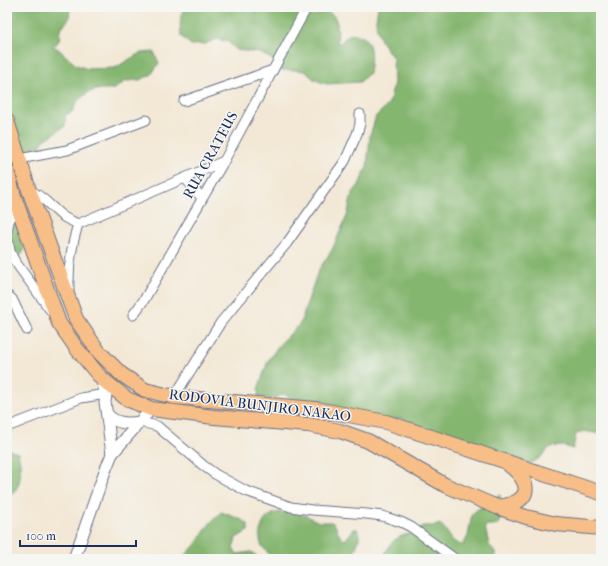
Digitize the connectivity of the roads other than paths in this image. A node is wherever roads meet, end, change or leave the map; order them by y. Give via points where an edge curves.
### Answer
1 (307, 7) edge
2 (300, 11) edge
3 (273, 70) junction
4 (184, 101) dead end
5 (360, 114) dead end
6 (146, 120) dead end
7 (7, 121) edge
8 (19, 159) junction
9 (224, 161) junction
10 (7, 171) edge
11 (185, 178) junction
12 (29, 190) junction
13 (14, 196) junction
14 (202, 198) junction
15 (78, 224) junction
16 (7, 231) edge
17 (7, 236) edge
18 (8, 252) edge
19 (7, 295) edge
20 (133, 315) dead end
21 (76, 319) junction
22 (59, 323) junction
23 (27, 330) dead end
24 (101, 378) junction
25 (106, 394) junction
26 (174, 397) junction
27 (151, 409) junction
28 (107, 414) junction
29 (140, 422) junction
30 (7, 427) edge
31 (112, 454) junction
32 (506, 462) junction
33 (601, 493) edge
34 (497, 507) junction
35 (601, 528) edge
36 (74, 559) edge
37 (455, 559) edge

1 - 2 street, RUA CRATEUS
2 - 3 street, RUA CRATEUS
3 - 4 street
3 - 9 street, RUA CRATEUS
5 - 26 street via 357,134 345,161 287,243 221,322
6 - 8 street via 67,150
7 - 8 main road, RODOVIA BUNJIRO NAKAO
8 - 12 main road, RODOVIA BUNJIRO NAKAO
9 - 11 street
9 - 14 street, RUA CRATEUS
10 - 13 main road, RODOVIA BUNJIRO NAKAO
11 - 14 street
11 - 15 street
12 - 15 street via 45,199 62,216
12 - 21 main road, RODOVIA BUNJIRO NAKAO
13 - 16 street
13 - 22 main road, RODOVIA BUNJIRO NAKAO
14 - 20 street, RUA CRATEUS
15 - 21 street via 71,246 69,273 69,290
17 - 18 street
18 - 22 street
19 - 23 street via 12,299
21 - 26 main road, RODOVIA BUNJIRO NAKAO via 98,352 121,374 145,390
22 - 24 main road, RODOVIA BUNJIRO NAKAO
24 - 25 street
24 - 27 main road, RODOVIA BUNJIRO NAKAO via 127,399
25 - 28 street
25 - 30 street via 81,398
26 - 32 main road, RODOVIA BUNJIRO NAKAO via 316,409 386,422
27 - 29 street
27 - 34 main road, RODOVIA BUNJIRO NAKAO via 308,425 340,431 368,441 445,485
28 - 29 street via 118,422
28 - 31 street
29 - 31 street
29 - 37 street via 157,426 215,474 246,492 291,507 382,516 401,522
31 - 36 street
32 - 33 main road, RODOVIA BUNJIRO NAKAO
32 - 34 main road via 519,472 524,480 525,495 518,501
34 - 35 main road, RODOVIA BUNJIRO NAKAO via 556,524

